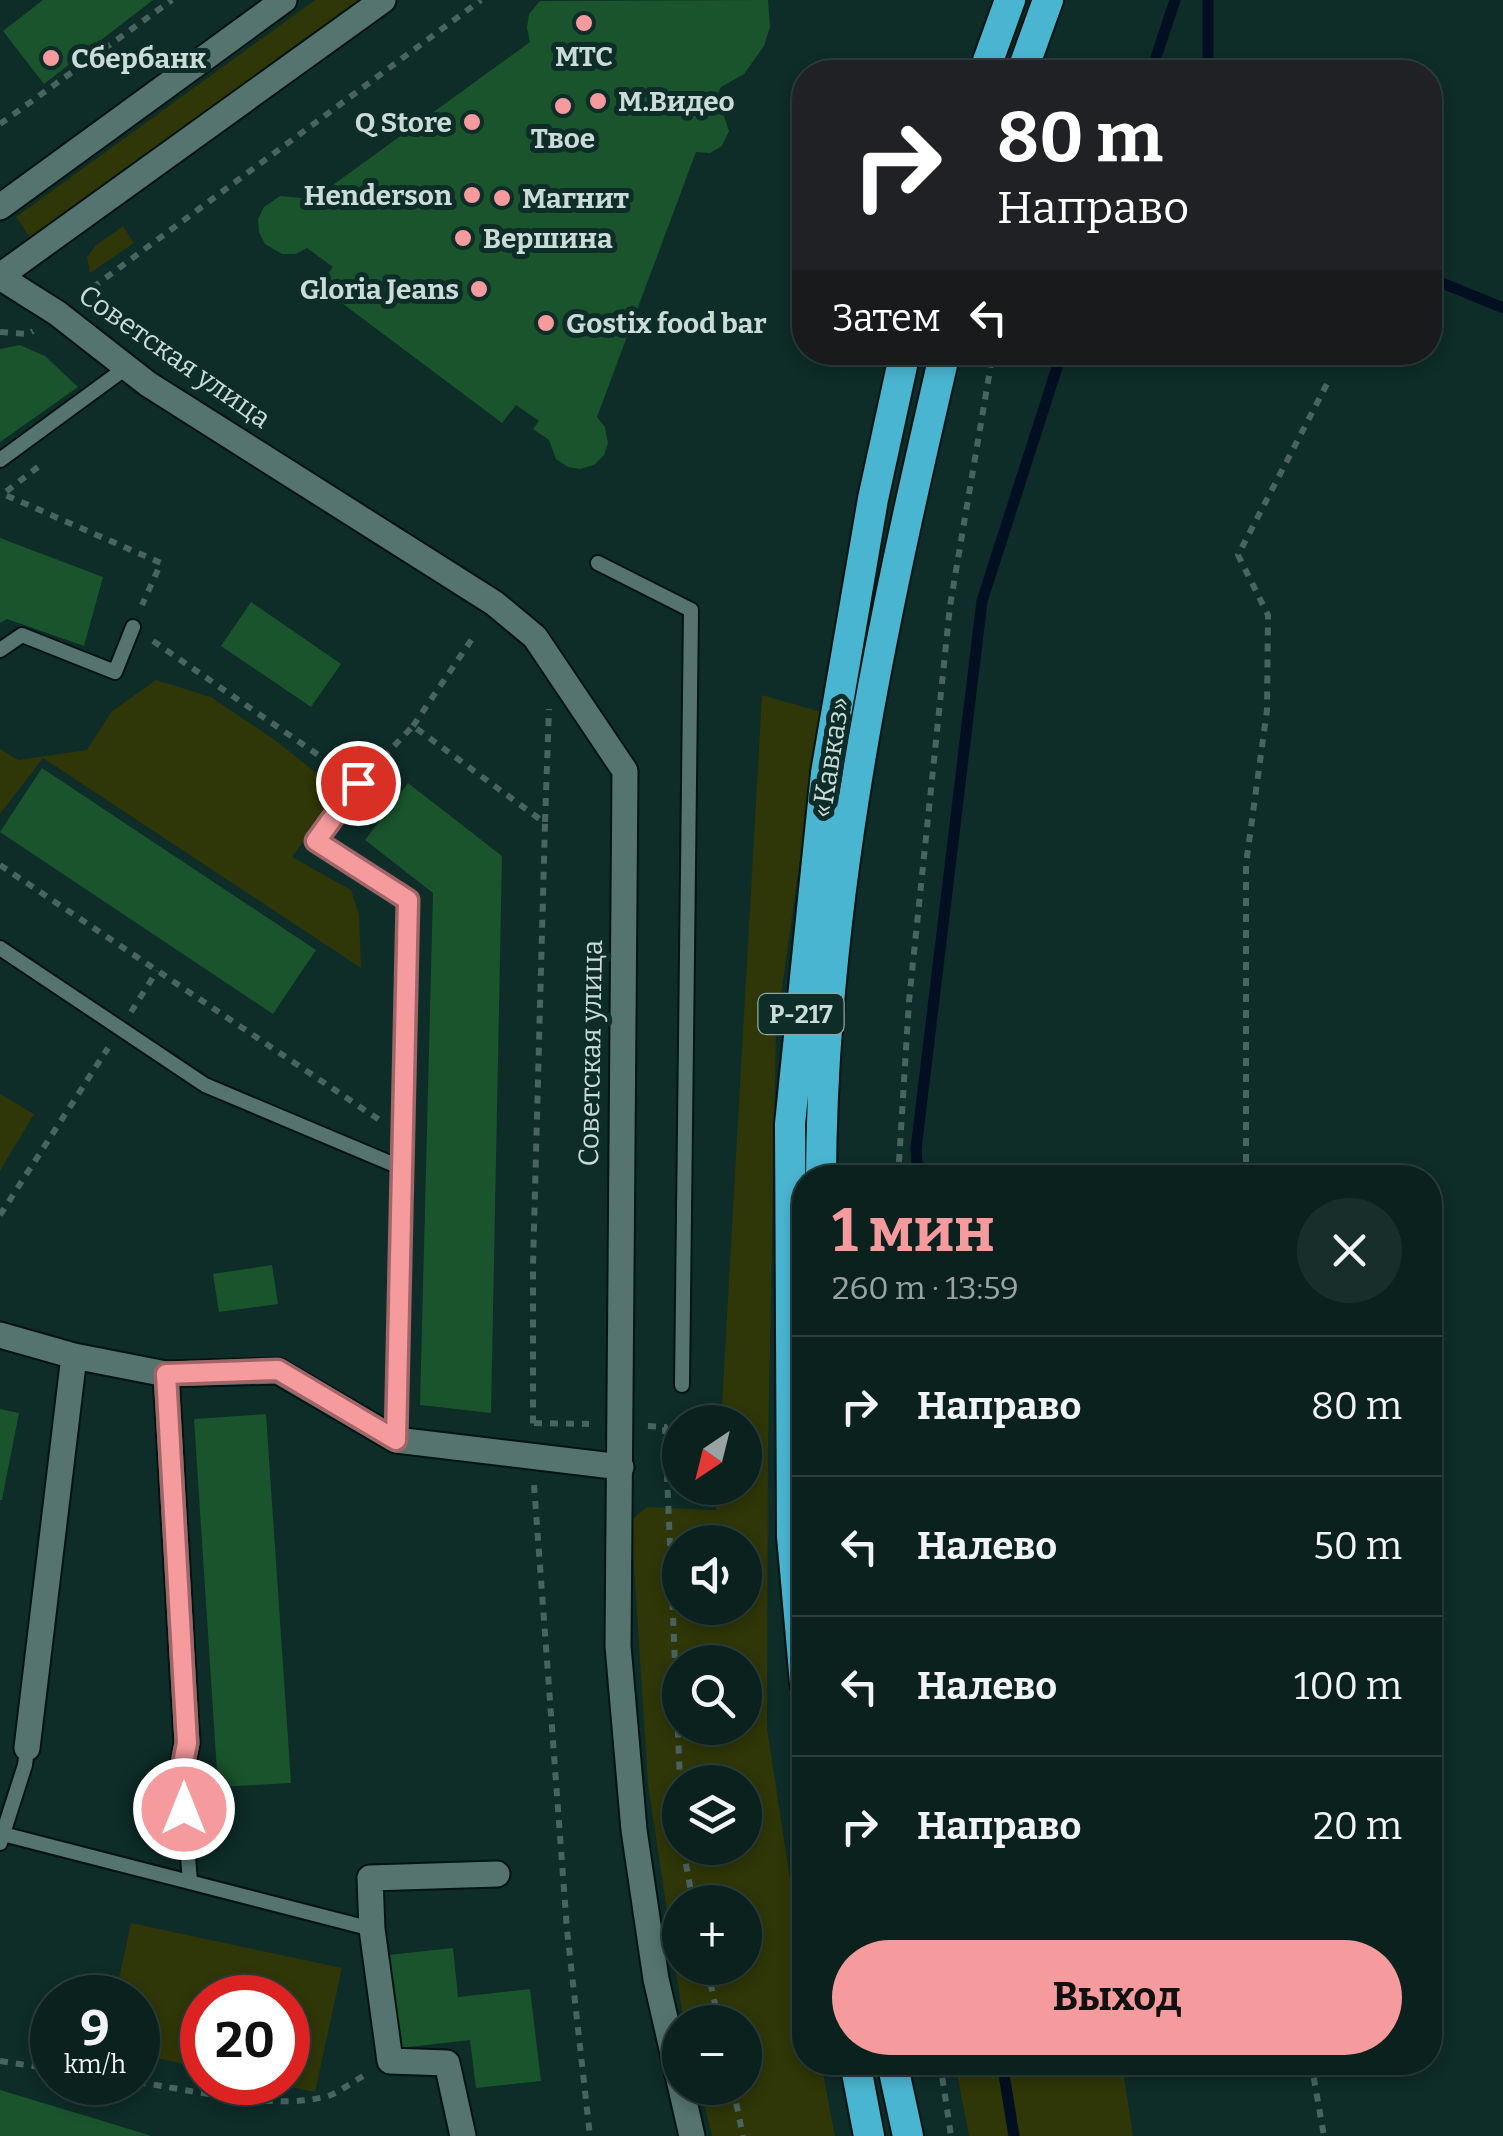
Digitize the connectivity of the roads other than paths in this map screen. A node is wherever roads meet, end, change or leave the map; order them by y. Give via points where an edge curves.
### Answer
1 (284, 0) edge
2 (383, 0) edge
3 (1010, 0) edge
4 (1048, 0) edge
5 (988, 60) edge
6 (1026, 60) edge
7 (0, 207) edge
8 (0, 277) edge
9 (902, 365) edge
10 (942, 365) edge
11 (127, 368) junction
12 (0, 460) edge
13 (598, 563) dead end
14 (133, 627) road end
15 (0, 650) edge
16 (358, 783) road end
17 (0, 948) edge
18 (821, 1165) edge
19 (402, 1168) junction
20 (0, 1334) edge
21 (74, 1356) junction
22 (166, 1374) junction
23 (682, 1385) dead end
24 (396, 1440) junction
25 (621, 1468) junction
26 (792, 1536) edge
27 (27, 1748) joint
28 (181, 1773) joint
29 (2, 1838) edge
30 (496, 1874) dead end
31 (190, 1882) junction
32 (372, 1929) junction
33 (856, 2075) edge
34 (895, 2075) edge
35 (463, 2136) edge
36 (692, 2136) edge
37 (868, 2136) edge
38 (908, 2136) edge

1 - 7 street
2 - 8 street
3 - 5 highway
4 - 6 highway
8 - 11 street, Советская улица
9 - 26 highway, Р-217 via 826,772 790,1124
10 - 18 highway, «Кавказ» / Р-217 via 894,572 845,864
11 - 12 lane
11 - 25 street, Советская улица via 494,603 535,637 625,771
13 - 23 lane via 691,610
14 - 15 lane via 115,672 22,635
16 - 19 lane via 316,841 408,900
17 - 19 lane via 205,1085
19 - 24 lane
20 - 21 street
21 - 22 street
21 - 27 street
22 - 24 street via 278,1370
22 - 28 street via 187,1743
24 - 25 street
25 - 36 street, Советская улица via 618,1646 634,1830 656,1979
27 - 29 lane
28 - 31 lane
29 - 31 lane
30 - 32 street via 370,1878
31 - 32 lane
32 - 35 street via 390,2061 448,2063
33 - 37 highway
34 - 38 highway

